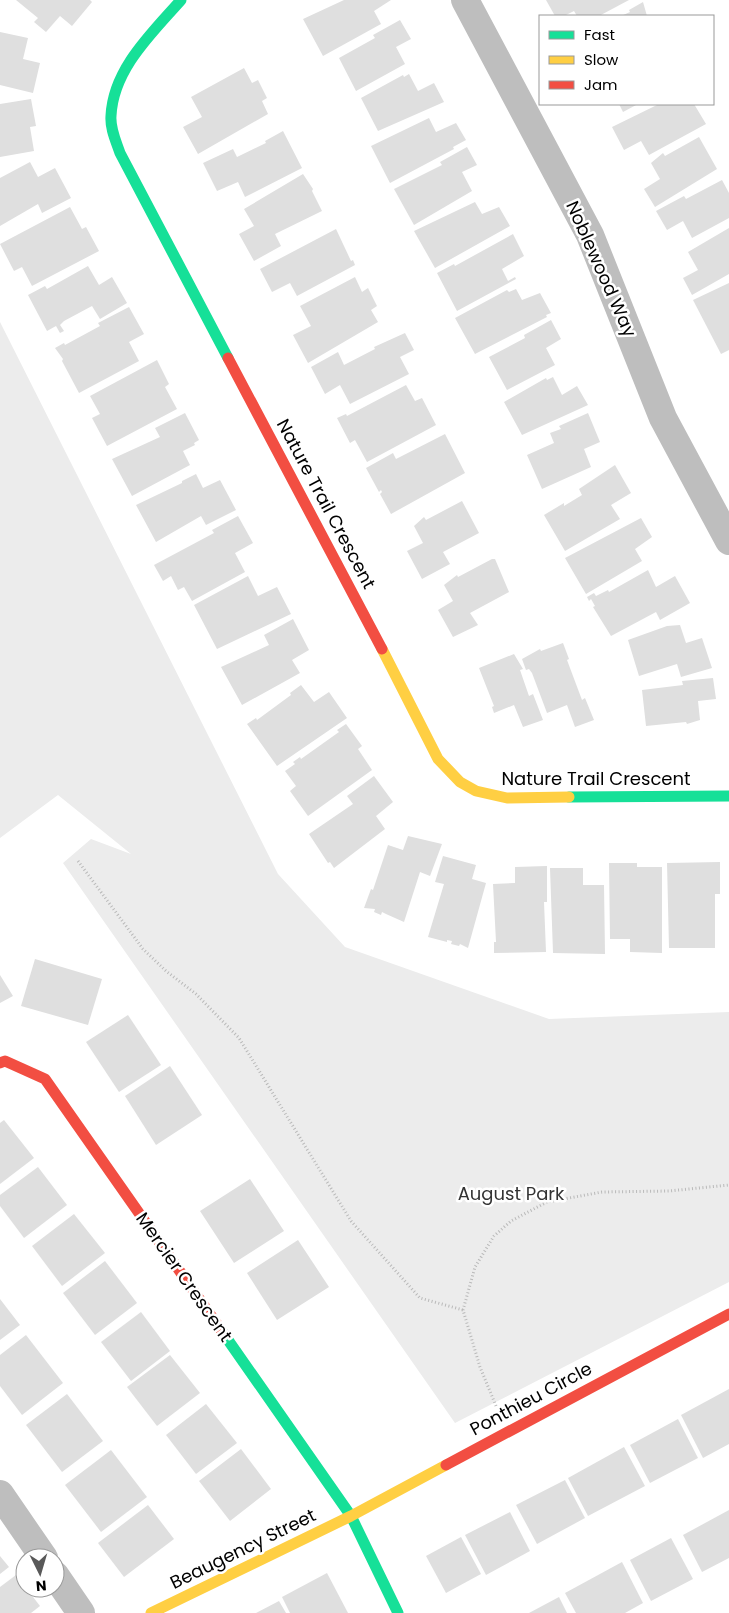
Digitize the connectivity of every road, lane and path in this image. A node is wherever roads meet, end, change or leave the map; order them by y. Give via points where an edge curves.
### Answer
1 (181, 0) edge
2 (465, 0) edge
3 (729, 541) edge
4 (729, 796) edge
5 (78, 860) dead end
6 (0, 1063) edge
7 (729, 1186) edge
8 (463, 1310) junction
9 (729, 1314) edge
10 (510, 1430) junction
11 (0, 1494) edge
12 (350, 1516) junction
13 (37, 1548) edge
14 (65, 1590) edge
15 (81, 1613) edge
16 (152, 1613) edge
17 (398, 1613) edge

1 - 4 street, Nature Trail Crescent via 130,63 116,89 111,116 120,153 438,759 452,777 482,795 507,798
2 - 3 street, Noblewood Way via 590,236 663,418
5 - 8 path via 143,949 196,994 239,1038 350,1221 420,1298
6 - 12 street, Mercier Crescent via 5,1061 45,1079
7 - 8 path via 602,1192 547,1202 511,1221 494,1236 475,1267
8 - 10 path via 480,1366 498,1411
9 - 10 street, Ponthieu Circle
10 - 12 street, Ponthieu Circle
11 - 13 street
12 - 16 street, Beaugency Street
12 - 17 street, Mercier Crescent
14 - 15 street

